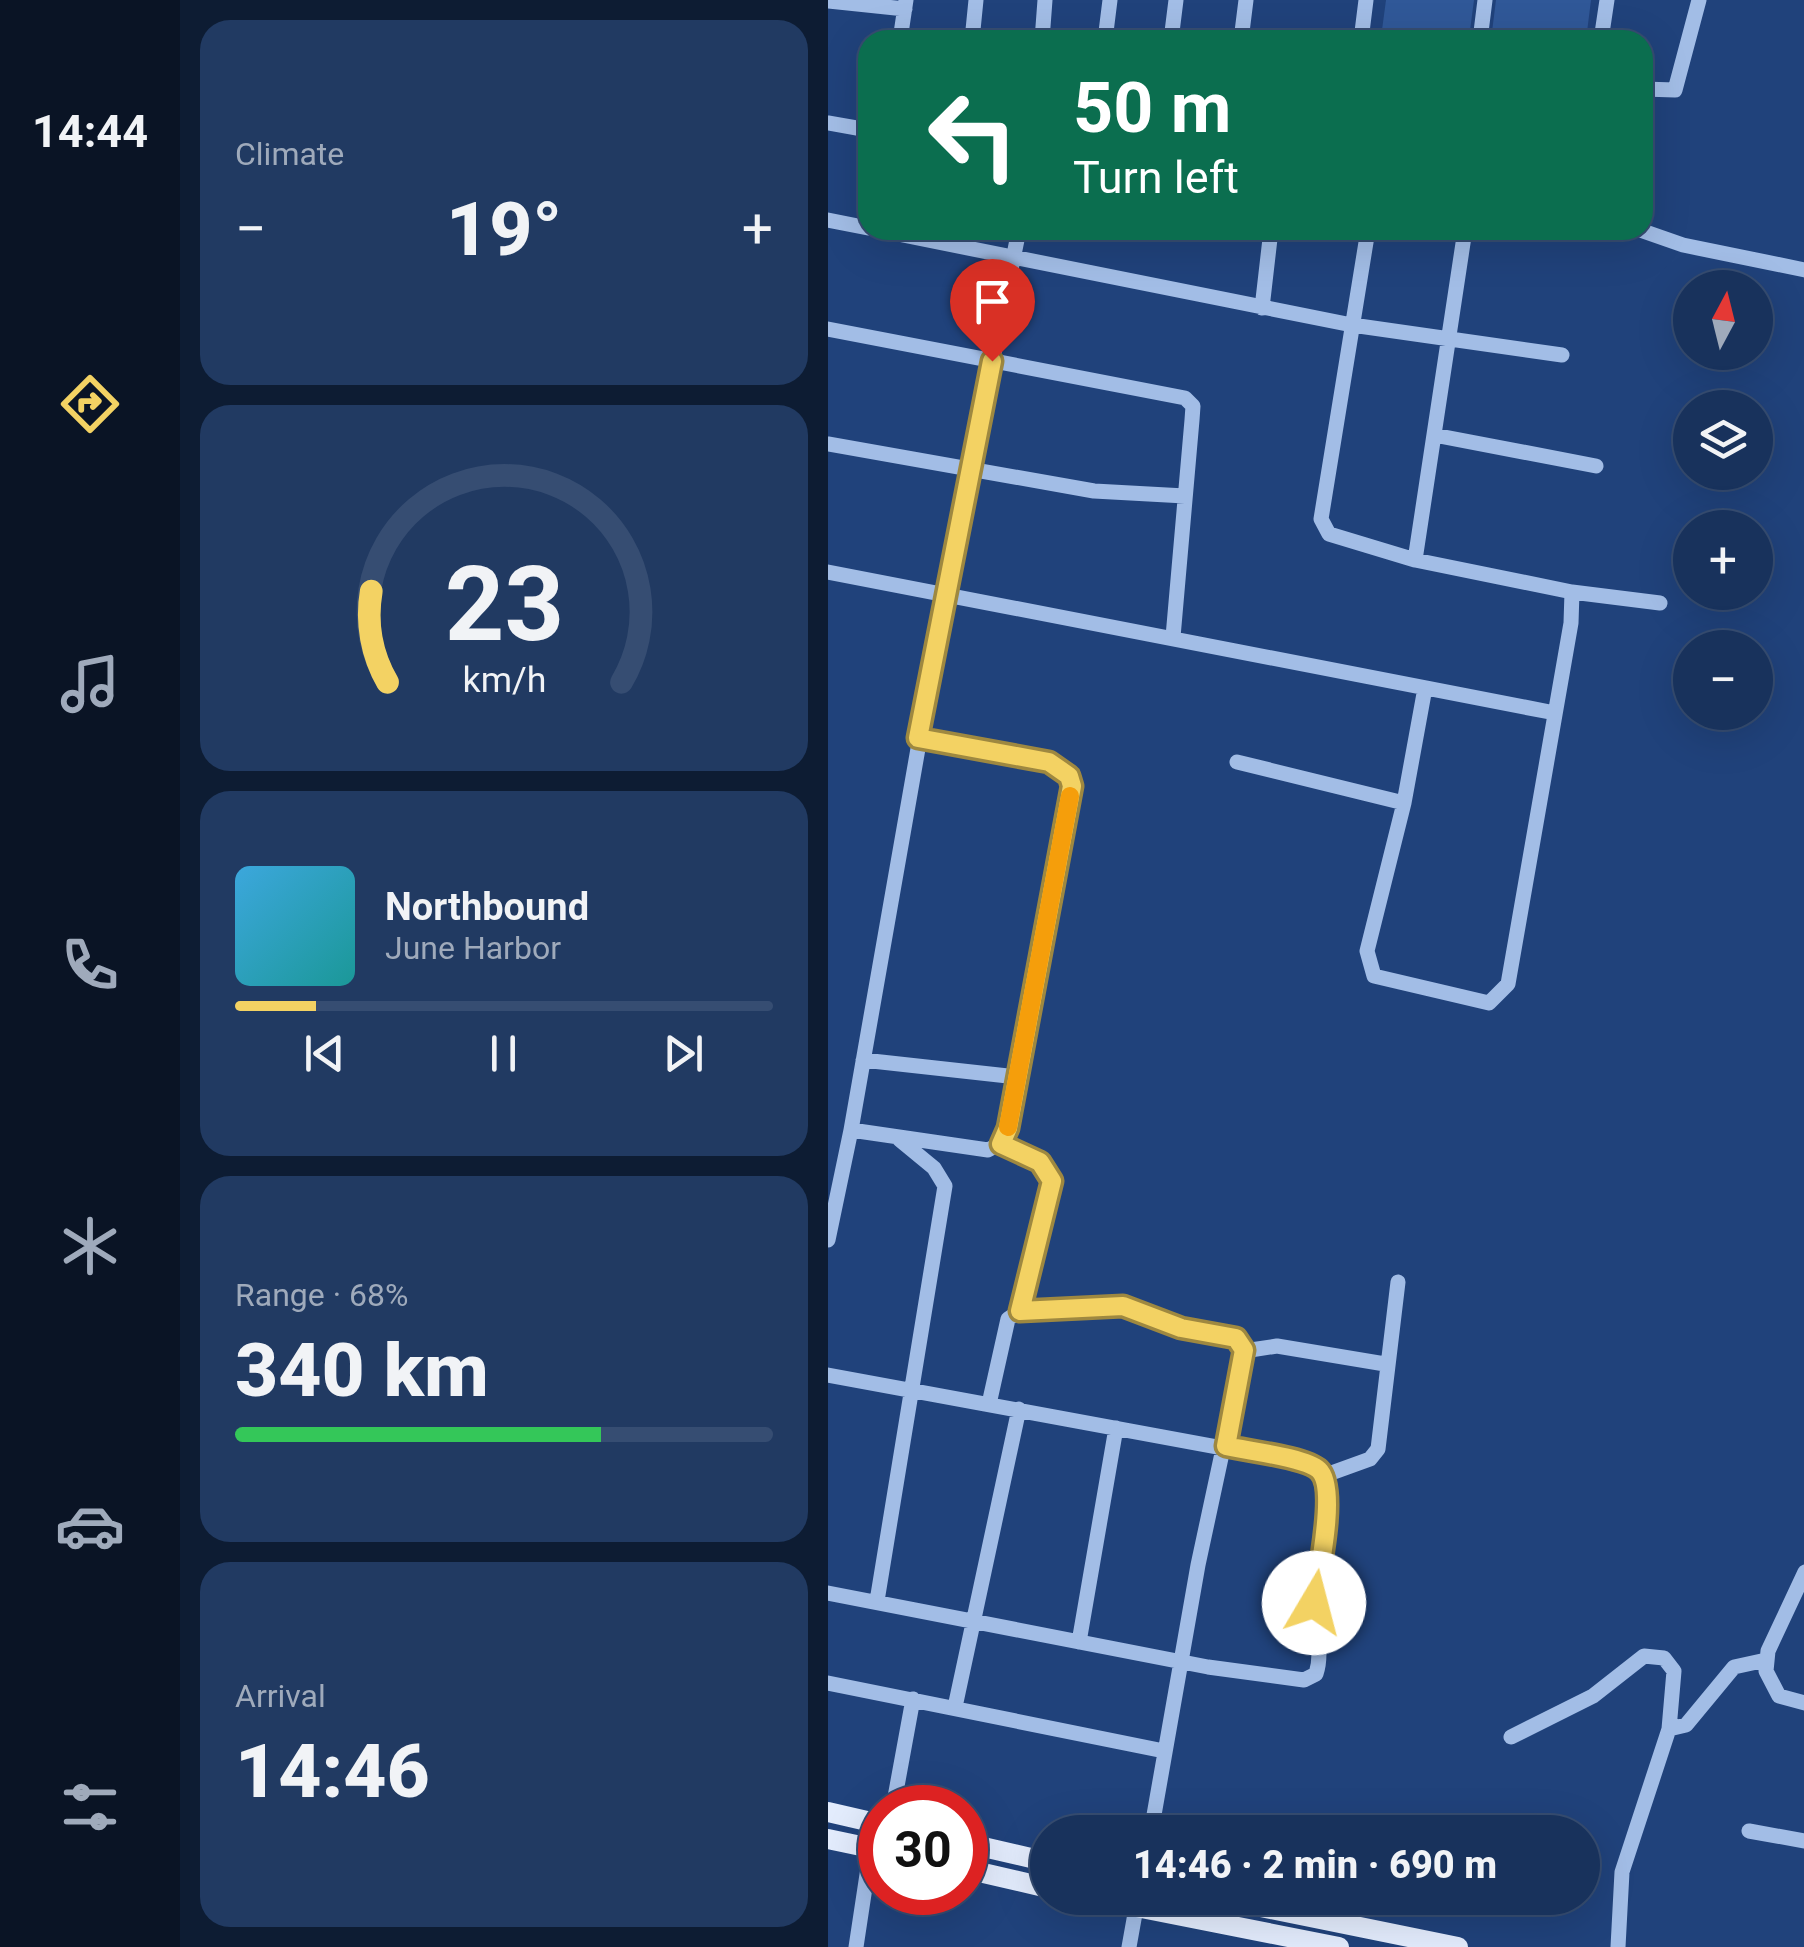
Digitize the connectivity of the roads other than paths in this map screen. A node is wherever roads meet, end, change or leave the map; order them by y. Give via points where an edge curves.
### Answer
1 (976, 0) edge
2 (1045, 0) edge
3 (1110, 0) edge
4 (1176, 0) edge
5 (1246, 0) edge
6 (1366, 0) edge
7 (1485, 0) edge
8 (1607, 0) edge
9 (1699, 0) edge
10 (828, 1) edge
11 (905, 4) edge
12 (901, 30) edge
13 (973, 30) edge
14 (1043, 30) edge
15 (1107, 30) edge
16 (1172, 30) edge
17 (1243, 30) edge
18 (1362, 30) edge
19 (1481, 30) edge
20 (1602, 30) edge
21 (1653, 89) edge
22 (828, 124) edge
23 (858, 128) edge
24 (828, 220) edge
25 (858, 226) edge
26 (1653, 234) edge
27 (925, 240) edge
28 (1018, 240) edge
29 (1269, 240) edge
30 (1366, 240) edge
31 (1464, 240) edge
32 (1015, 259) junction
33 (1804, 270) edge
34 (1262, 308) junction
35 (1352, 325) junction
36 (828, 329) edge
37 (1450, 339) junction
38 (1562, 355) dead end
39 (992, 361) junction
40 (1434, 435) junction
41 (828, 444) edge
42 (1596, 466) dead end
43 (969, 471) junction
44 (1185, 496) junction
45 (1414, 560) junction
46 (828, 572) edge
47 (1572, 592) junction
48 (944, 595) junction
49 (1660, 603) dead end
50 (1172, 637) junction
51 (1425, 688) junction
52 (1555, 713) junction
53 (918, 738) junction
54 (1237, 762) dead end
55 (1404, 803) junction
56 (863, 1060) junction
57 (1016, 1077) junction
58 (851, 1130) junction
59 (897, 1138) junction
60 (1001, 1144) junction
61 (828, 1240) edge
62 (1398, 1282) dead end
63 (1020, 1311) junction
64 (1244, 1350) junction
65 (1385, 1364) junction
66 (828, 1375) edge
67 (911, 1390) junction
68 (989, 1404) junction
69 (1019, 1410) junction
70 (1116, 1428) junction
71 (1226, 1446) junction
72 (1324, 1476) junction
73 (1804, 1572) edge
74 (828, 1593) edge
75 (877, 1601) junction
76 (974, 1623) junction
77 (1078, 1642) junction
78 (1766, 1660) junction
79 (1182, 1662) junction
80 (828, 1684) edge
81 (913, 1699) junction
82 (1804, 1703) edge
83 (955, 1708) junction
84 (1670, 1729) junction
85 (1510, 1737) dead end
86 (1164, 1751) junction
87 (897, 1785) edge
88 (828, 1812) edge
89 (1154, 1815) edge
90 (858, 1819) edge
91 (1749, 1831) dead end
92 (828, 1839) edge
93 (1804, 1840) edge
94 (858, 1845) edge
95 (988, 1848) edge
96 (1030, 1858) edge
97 (988, 1874) edge
98 (1030, 1884) edge
99 (863, 1915) edge
100 (1135, 1915) edge
101 (1172, 1915) edge
102 (1303, 1915) edge
103 (856, 1947) edge
104 (1129, 1947) edge
105 (1339, 1947) edge
106 (1458, 1947) edge
107 (1618, 1947) edge

1 - 13 street
2 - 14 street
3 - 15 street
4 - 16 street
5 - 17 street
6 - 18 street
7 - 19 street
8 - 20 street
9 - 21 street via 1675,90
10 - 11 street
11 - 12 street
22 - 23 street
24 - 25 street
26 - 33 street
27 - 32 street
28 - 32 street
29 - 34 street
30 - 35 street
31 - 37 street
32 - 34 street
32 - 39 street
34 - 35 street
35 - 37 street
35 - 45 street via 1321,520 1329,534
36 - 39 street
37 - 38 street
37 - 40 street
39 - 43 street
39 - 44 street via 1185,398 1192,406
40 - 42 street
40 - 45 street
41 - 43 street
43 - 44 street via 1094,491
43 - 48 street
44 - 50 street
45 - 47 street
46 - 48 street
47 - 49 street
47 - 52 street
48 - 50 street
48 - 53 street
50 - 51 street
51 - 52 street
51 - 55 street
52 - 55 street via 1508,984 1488,1003 1374,976 1369,967 1367,950
53 - 56 street
53 - 57 street via 1049,762 1072,786
54 - 55 street
56 - 57 street
56 - 58 street
57 - 60 street
58 - 59 street
58 - 61 street
59 - 60 street via 988,1150
59 - 67 street via 946,1186
60 - 63 street via 1040,1162 1052,1181
62 - 65 street
63 - 64 street via 1123,1306 1181,1328 1229,1335
63 - 68 street via 1008,1319
64 - 65 street via 1277,1346
64 - 71 street
65 - 72 street via 1378,1450
66 - 67 street
67 - 68 street
67 - 75 street
68 - 69 street
69 - 70 street
69 - 76 street
70 - 71 street
70 - 77 street
71 - 72 street via 1304,1463
71 - 79 street
72 - 79 street via 1316,1674 1282,1679
73 - 78 street
74 - 75 street
75 - 76 street
76 - 77 street
76 - 83 street
77 - 79 street
78 - 82 street via 1779,1696
78 - 84 street via 1734,1667 1686,1725
79 - 86 street
80 - 81 street
81 - 83 street
81 - 87 street
83 - 86 street
84 - 85 street via 1674,1671 1664,1658 1644,1656 1593,1696
84 - 107 street via 1622,1872
86 - 89 street
88 - 90 main road
91 - 93 street
92 - 94 main road
95 - 96 main road
97 - 98 main road
99 - 103 street
100 - 104 street
101 - 105 main road
102 - 106 main road

